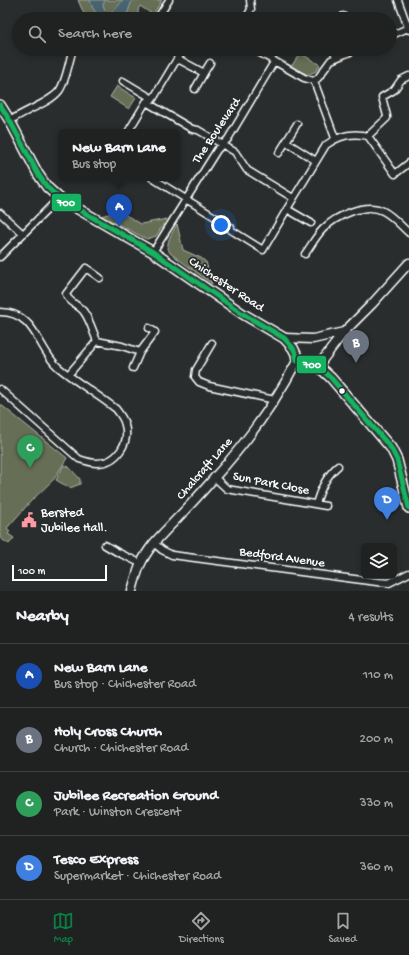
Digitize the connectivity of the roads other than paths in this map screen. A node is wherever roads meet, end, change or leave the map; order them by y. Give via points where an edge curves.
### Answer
1 (169, 0) edge
2 (250, 0) edge
3 (398, 0) edge
4 (161, 12) edge
5 (250, 12) edge
6 (409, 29) edge
7 (397, 33) edge
8 (71, 56) edge
9 (180, 56) edge
10 (264, 56) edge
11 (336, 57) edge
12 (178, 59) junction
13 (274, 62) junction
14 (210, 63) dead end
15 (204, 73) junction
16 (409, 76) edge
17 (314, 80) junction
18 (123, 81) dead end
19 (195, 89) dead end
20 (153, 99) junction
21 (146, 102) junction
22 (0, 105) edge
23 (10, 121) junction
24 (297, 124) dead end
25 (130, 129) edge
26 (368, 136) junction
27 (335, 138) junction
28 (286, 142) junction
29 (222, 144) junction
30 (279, 153) dead end
31 (316, 161) junction
32 (409, 163) edge
33 (157, 181) edge
34 (59, 198) junction
35 (293, 198) junction
36 (186, 199) junction
37 (287, 209) junction
38 (0, 213) edge
39 (311, 223) dead end
40 (23, 234) junction
41 (409, 234) edge
42 (153, 252) junction
43 (305, 254) dead end
44 (0, 257) edge
45 (409, 263) edge
46 (100, 278) dead end
47 (0, 312) edge
48 (149, 328) dead end
49 (344, 332) junction
50 (284, 338) junction
51 (97, 341) junction
52 (212, 343) dead end
53 (140, 352) junction
54 (298, 361) junction
55 (318, 366) junction
56 (134, 368) dead end
57 (69, 374) junction
58 (0, 389) edge
59 (275, 400) junction
60 (338, 466) dead end
61 (215, 478) junction
62 (316, 504) junction
63 (326, 506) dead end
64 (409, 508) edge
65 (154, 543) junction
66 (105, 544) dead end
67 (140, 563) junction
68 (409, 573) edge
69 (132, 591) edge

1 - 4 street
2 - 5 street
3 - 6 street
6 - 7 street
8 - 23 street via 59,91
9 - 12 street
10 - 13 street
11 - 17 street via 327,63 322,74
12 - 15 street
12 - 20 street
13 - 17 street via 304,78
13 - 29 street, The Boulevard via 228,139
14 - 15 street
15 - 19 street
16 - 26 street via 382,97 388,116
17 - 27 street
18 - 20 street
20 - 21 street
21 - 25 street
21 - 29 street
22 - 23 main road, Chichester Road
23 - 34 main road, Chichester Road via 38,174
24 - 28 street
26 - 27 street via 358,133
26 - 32 street via 395,174
27 - 31 street via 326,145
28 - 30 street
28 - 31 street
29 - 35 street via 235,152 247,170
29 - 36 street, The Boulevard
31 - 35 street
33 - 36 street
34 - 40 street
34 - 42 main road, Chichester Road
35 - 37 street
36 - 37 street via 263,250
36 - 42 street, The Boulevard
37 - 39 street
38 - 40 street
40 - 44 street
41 - 43 street via 384,211 362,209 337,218 315,239
42 - 50 main road, Chichester Road via 243,314
45 - 49 street
46 - 51 street via 86,268 66,294 88,318
47 - 57 street via 11,313 23,319 34,330 57,366
48 - 53 street via 155,332
49 - 50 street via 313,339
49 - 55 street
50 - 54 main road, Chichester Road via 293,348
51 - 53 street
51 - 57 street
52 - 59 street via 196,370 195,377 199,382
53 - 56 street
54 - 55 main road
54 - 59 street, Chalcraft Lane
55 - 64 main road via 391,448 397,460
57 - 58 street via 116,409 122,418 125,442 122,449 106,462 79,459
59 - 61 street, Chalcraft Lane
60 - 62 street via 331,472
61 - 62 street, Sun Park Close via 227,489
61 - 65 street, Chalcraft Lane
62 - 63 street, Sun Park Close
65 - 67 street, Chalcraft Lane
65 - 68 street, Bedford Avenue via 172,555 377,582 389,583
66 - 67 street
67 - 69 street, Chalcraft Lane

